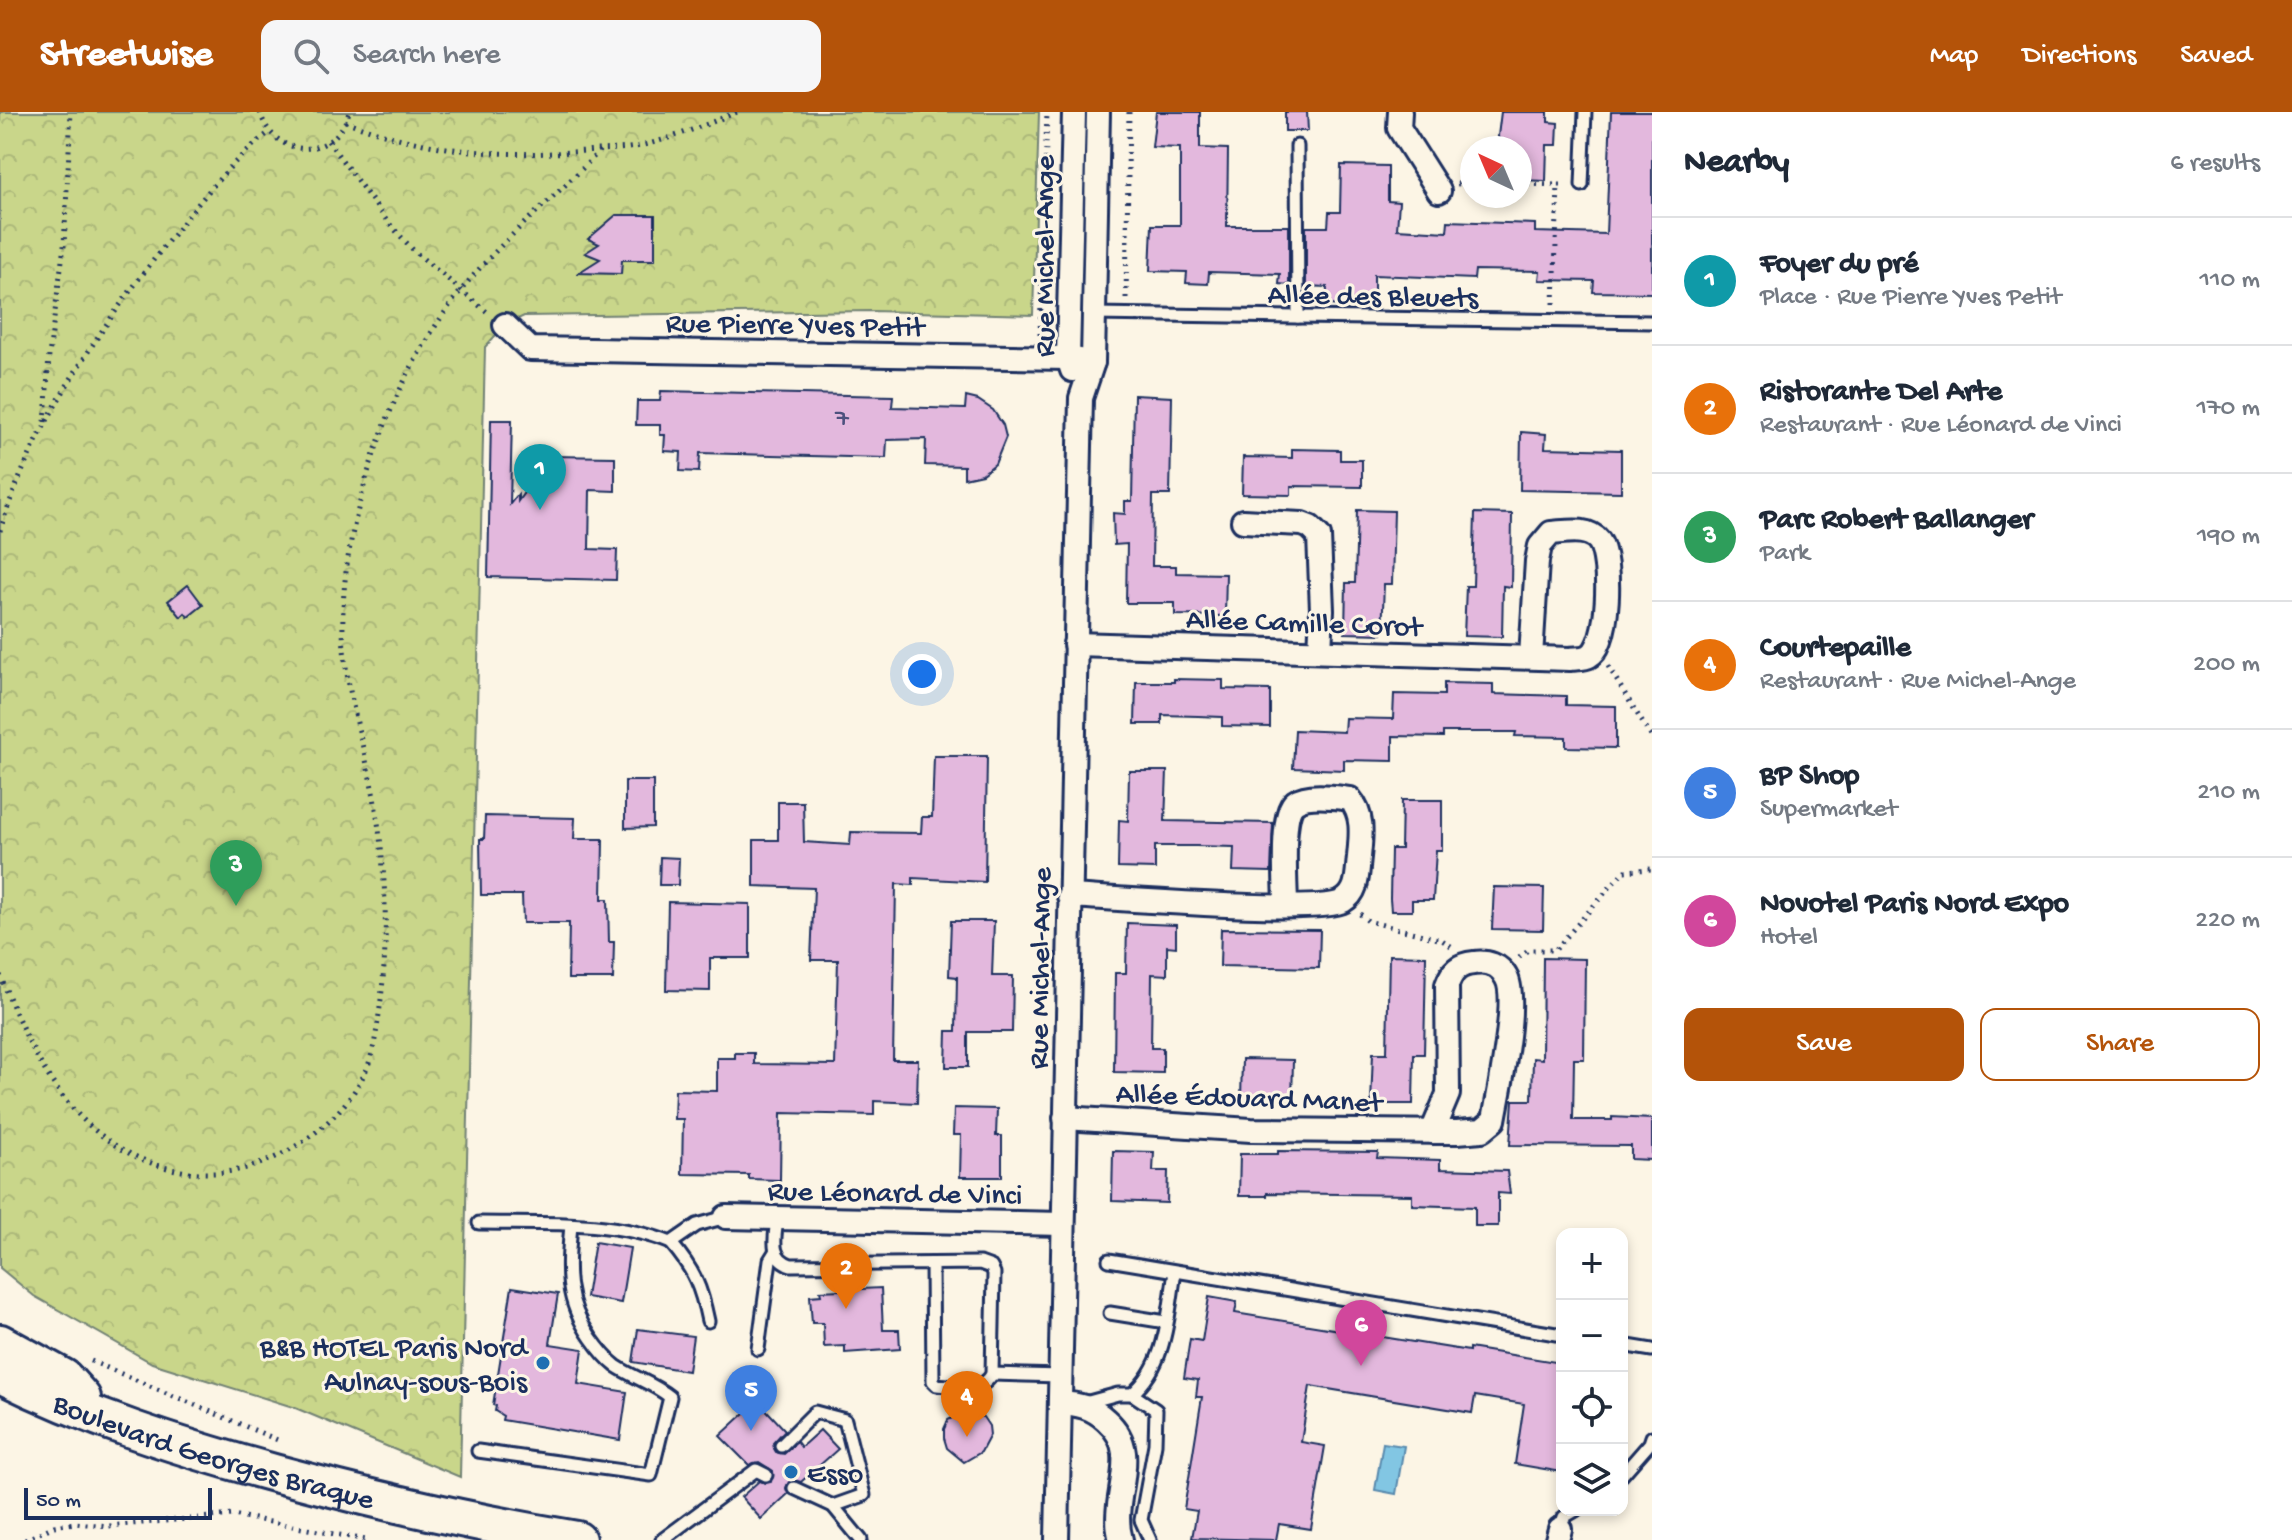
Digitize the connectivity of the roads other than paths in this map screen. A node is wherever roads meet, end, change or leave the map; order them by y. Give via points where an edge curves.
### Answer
1 (1074, 112) edge
2 (1098, 112) edge
3 (1400, 112) edge
4 (1585, 112) edge
5 (1297, 146) dead end
6 (1582, 185) road end
7 (1439, 191) dead end
8 (1093, 314) junction
9 (1298, 317) junction
10 (1652, 322) edge
11 (505, 325) road end
12 (1068, 358) junction
13 (1093, 362) junction
14 (1081, 398) junction
15 (1243, 521) dead end
16 (1075, 644) junction
17 (1320, 651) junction
18 (1531, 657) junction
19 (1069, 896) junction
20 (1286, 906) junction
21 (1065, 1118) junction
22 (1432, 1132) junction
23 (726, 1217) joint
24 (777, 1219) junction
25 (479, 1223) dead end
26 (1063, 1224) junction
27 (571, 1225) junction
28 (671, 1243) junction
29 (775, 1252) junction
30 (1109, 1260) dead end
31 (932, 1264) junction
32 (1175, 1272) junction
33 (1110, 1313) dead end
34 (708, 1321) dead end
35 (1166, 1322) junction
36 (1556, 1334) edge
37 (0, 1343) edge
38 (1628, 1346) edge
39 (758, 1349) dead end
40 (1652, 1350) edge
41 (0, 1374) edge
42 (992, 1374) junction
43 (1060, 1376) junction
44 (1132, 1394) junction
45 (1070, 1404) junction
46 (102, 1420) junction
47 (1652, 1437) edge
48 (781, 1446) dead end
49 (478, 1451) dead end
50 (766, 1461) dead end
51 (1628, 1468) edge
52 (794, 1488) dead end
53 (833, 1506) junction
54 (1566, 1516) edge
55 (1558, 1534) edge
56 (577, 1540) edge
57 (662, 1540) edge
58 (861, 1540) edge
59 (1057, 1540) edge
60 (1121, 1540) edge
61 (1150, 1540) edge

1 - 12 street, Rue Michel-Ange
2 - 8 street, Rue Michel-Ange
3 - 7 street via 1399,128
4 - 6 lane
5 - 9 lane
8 - 9 lane, Allée des Bleuets
8 - 13 street, Rue Michel-Ange
9 - 10 lane, Allée des Bleuets
11 - 12 street, Rue Pierre Yves Petit via 530,349
12 - 13 street, Rue Pierre Yves Petit
12 - 14 street, Rue Michel-Ange
13 - 14 street, Rue Michel-Ange
14 - 16 street, Rue Michel-Ange
15 - 17 street via 1302,524 1319,536
16 - 17 street, Allée Camille Corot
16 - 19 street, Rue Michel-Ange
17 - 18 street, Allée Camille Corot
18 - 18 street, Allée Camille Corot via 1540,546 1551,533 1585,531 1599,540 1606,558 1599,646 1589,657
19 - 20 street
19 - 21 street, Rue Michel-Ange
20 - 20 street via 1286,820 1291,805 1312,797 1350,799 1360,810 1352,893 1331,905
21 - 22 street, Allée Édouard Manet via 1251,1130
21 - 26 street, Rue Michel-Ange
22 - 22 street, Allée Édouard Manet via 1482,1130 1494,1120 1512,999 1508,979 1498,967 1465,964 1451,973 1448,1094
23 - 24 street, Rue Léonard de Vinci
23 - 28 lane via 697,1225
24 - 26 street, Rue Léonard de Vinci
24 - 29 lane
25 - 27 lane
26 - 43 street, Rue Michel-Ange
27 - 28 lane via 646,1233
27 - 49 lane via 568,1289 578,1318 612,1363 670,1397 651,1475
28 - 34 lane via 701,1286
29 - 31 lane via 791,1265
29 - 39 lane
30 - 32 lane
31 - 42 lane via 991,1267
31 - 42 lane via 933,1381 980,1387
32 - 35 lane
32 - 36 lane
33 - 35 lane
35 - 44 lane via 1153,1368
37 - 46 main road via 64,1378
38 - 40 lane
41 - 46 main road, Boulevard Georges Braque
42 - 43 lane
43 - 45 street, Rue Michel-Ange
44 - 45 lane
44 - 61 lane via 1156,1410 1141,1520
45 - 59 street, Rue Michel-Ange
45 - 60 street via 1098,1413 1122,1438 1117,1528
46 - 56 main road, Boulevard Georges Braque via 333,1489
47 - 51 lane
48 - 53 lane via 815,1412 845,1420 864,1495
50 - 57 lane via 761,1473
52 - 53 lane
53 - 58 lane
54 - 55 lane

